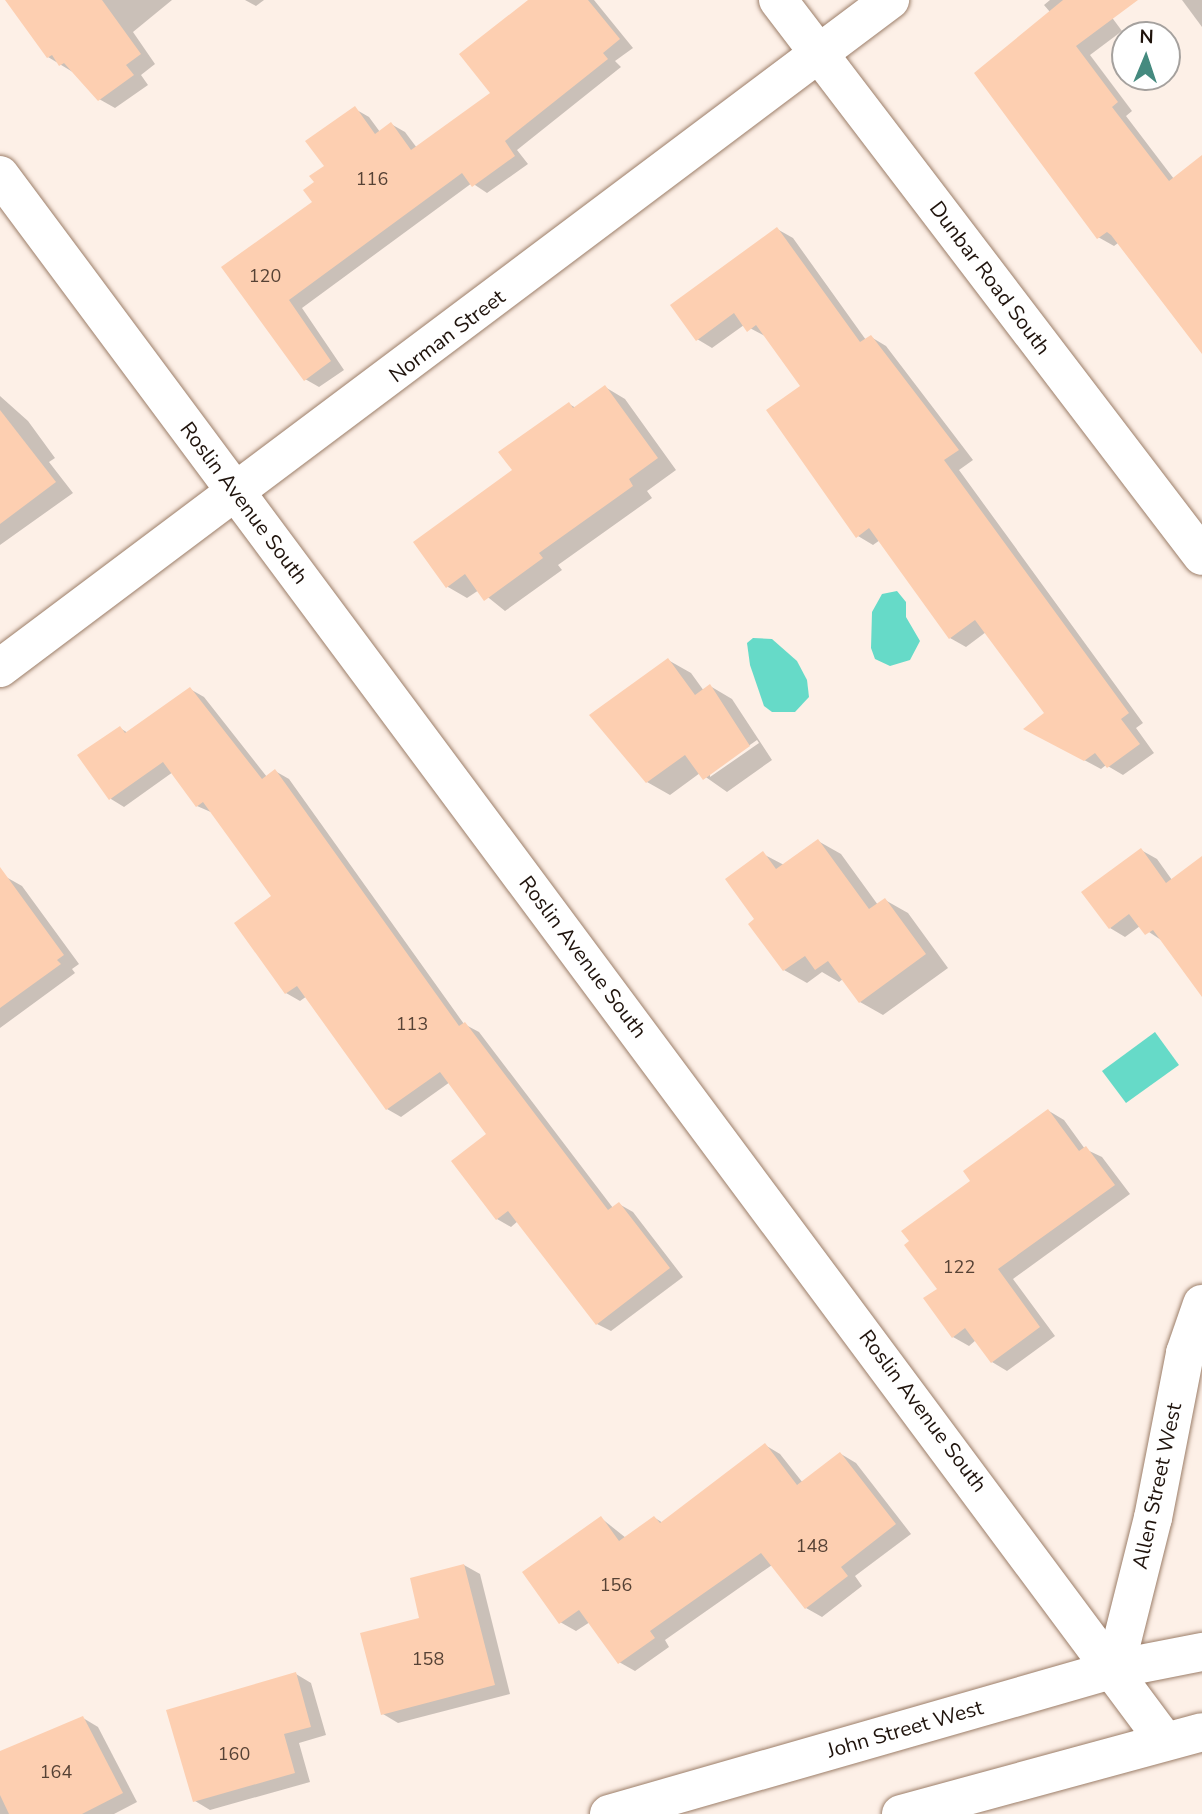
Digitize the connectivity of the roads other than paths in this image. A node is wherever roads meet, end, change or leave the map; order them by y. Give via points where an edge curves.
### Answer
1 (778, 0) edge
2 (890, 0) edge
3 (820, 55) junction
4 (0, 175) edge
5 (237, 494) junction
6 (1202, 556) edge
7 (0, 668) edge
8 (1202, 1304) edge
9 (1202, 1652) edge
10 (1115, 1669) junction
11 (1202, 1732) edge
12 (1164, 1740) junction
13 (609, 1814) edge
14 (901, 1814) edge

1 - 3 street, Dunbar Road South
2 - 3 street, Norman Street
3 - 5 street, Norman Street
3 - 6 street, Dunbar Road South
4 - 5 street, Roslin Avenue South
5 - 7 street, Norman Street
5 - 10 street, Roslin Avenue South
8 - 10 street, Allen Street West via 1185,1353 1153,1518
9 - 10 street, John Street West
10 - 12 street, Roslin Avenue South
10 - 13 street, John Street West
11 - 12 street
12 - 14 street

